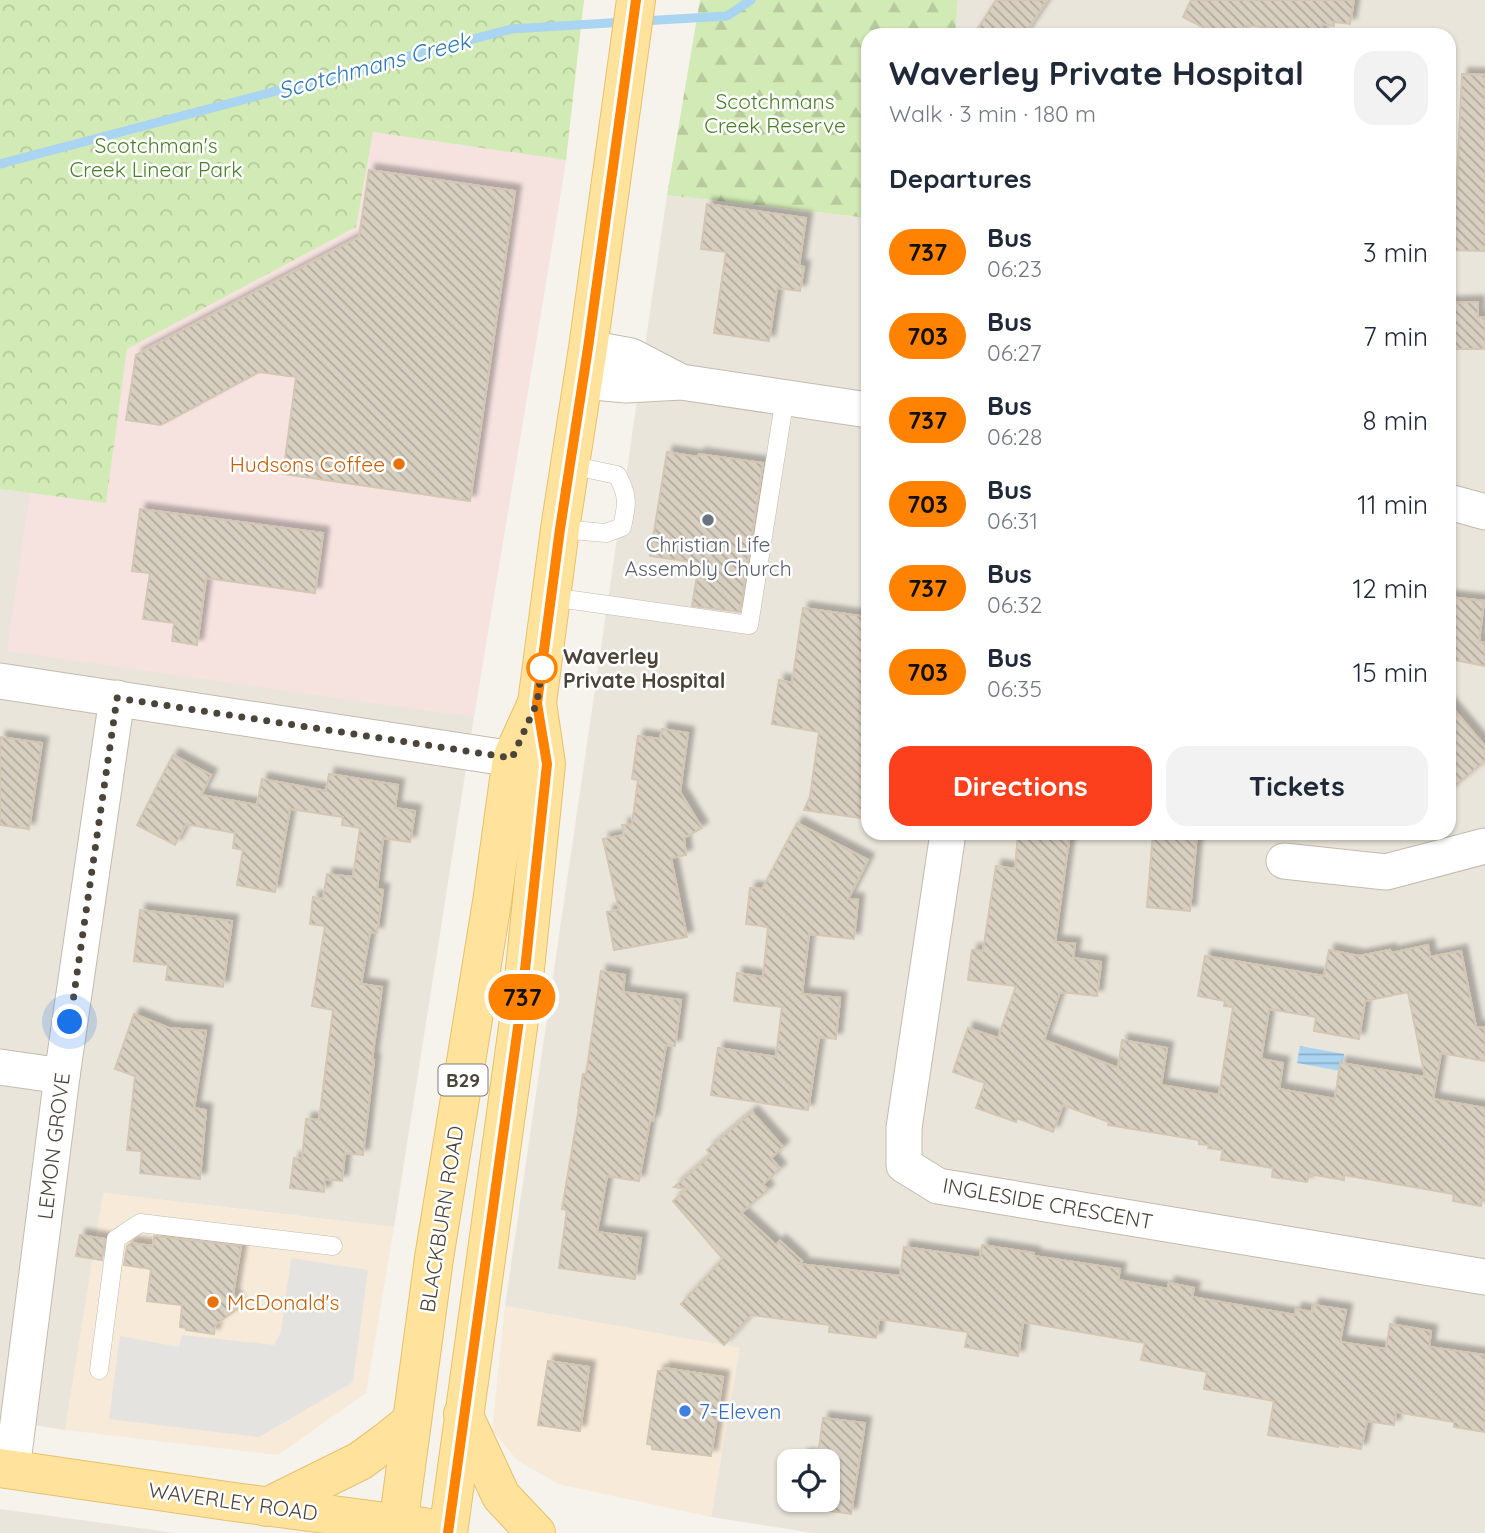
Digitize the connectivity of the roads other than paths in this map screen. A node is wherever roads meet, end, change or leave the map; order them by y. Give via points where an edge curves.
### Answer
1 (636, 1) edge
2 (585, 364) junction
3 (785, 397) junction
4 (861, 409) edge
5 (570, 465) junction
6 (1456, 504) edge
7 (1485, 512) edge
8 (560, 529) junction
9 (551, 597) junction
10 (0, 681) edge
11 (117, 698) junction
12 (529, 761) junction
13 (947, 840) edge
14 (1485, 846) edge
15 (1284, 861) dead end
16 (492, 902) junction
17 (531, 905) junction
18 (0, 1067) edge
19 (62, 1076) junction
20 (333, 1247) dead end
21 (434, 1258) junction
22 (484, 1265) junction
23 (1485, 1278) edge
24 (99, 1370) dead end
25 (463, 1414) junction
26 (412, 1421) junction
27 (6, 1469) edge
28 (277, 1520) edge
29 (397, 1528) edge
30 (454, 1532) edge
31 (536, 1533) edge

1 - 2 main road, BLACKBURN ROAD / B29
2 - 3 street via 631,356 681,382
2 - 5 main road, BLACKBURN ROAD / B29
3 - 4 street
3 - 9 lane via 749,625
5 - 8 main road, BLACKBURN ROAD / B29
5 - 8 lane via 617,475 628,501 622,527 606,533
6 - 7 street
8 - 9 main road, BLACKBURN ROAD / B29
9 - 12 main road, BLACKBURN ROAD / B29
10 - 11 street
11 - 12 street
11 - 19 street, LEMON GROVE
12 - 16 main road, BLACKBURN ROAD / B29
12 - 17 main road, BLACKBURN ROAD / B29
13 - 23 street, INGLESIDE CRESCENT via 904,1128 904,1165 939,1186
14 - 15 street via 1386,872
16 - 17 main road
16 - 21 main road, BLACKBURN ROAD / B29
17 - 22 main road, BLACKBURN ROAD / B29
18 - 19 street
19 - 27 street, LEMON GROVE
20 - 24 lane via 140,1223 116,1239
21 - 22 main road
21 - 26 main road, BLACKBURN ROAD / B29
22 - 25 main road, BLACKBURN ROAD / B29
25 - 30 main road, BLACKBURN ROAD / B29
25 - 31 main road via 501,1496
26 - 28 main road
26 - 29 main road, BLACKBURN ROAD / B29
27 - 28 main road, WAVERLEY ROAD
28 - 29 main road, WAVERLEY ROAD
29 - 30 main road, WAVERLEY ROAD

